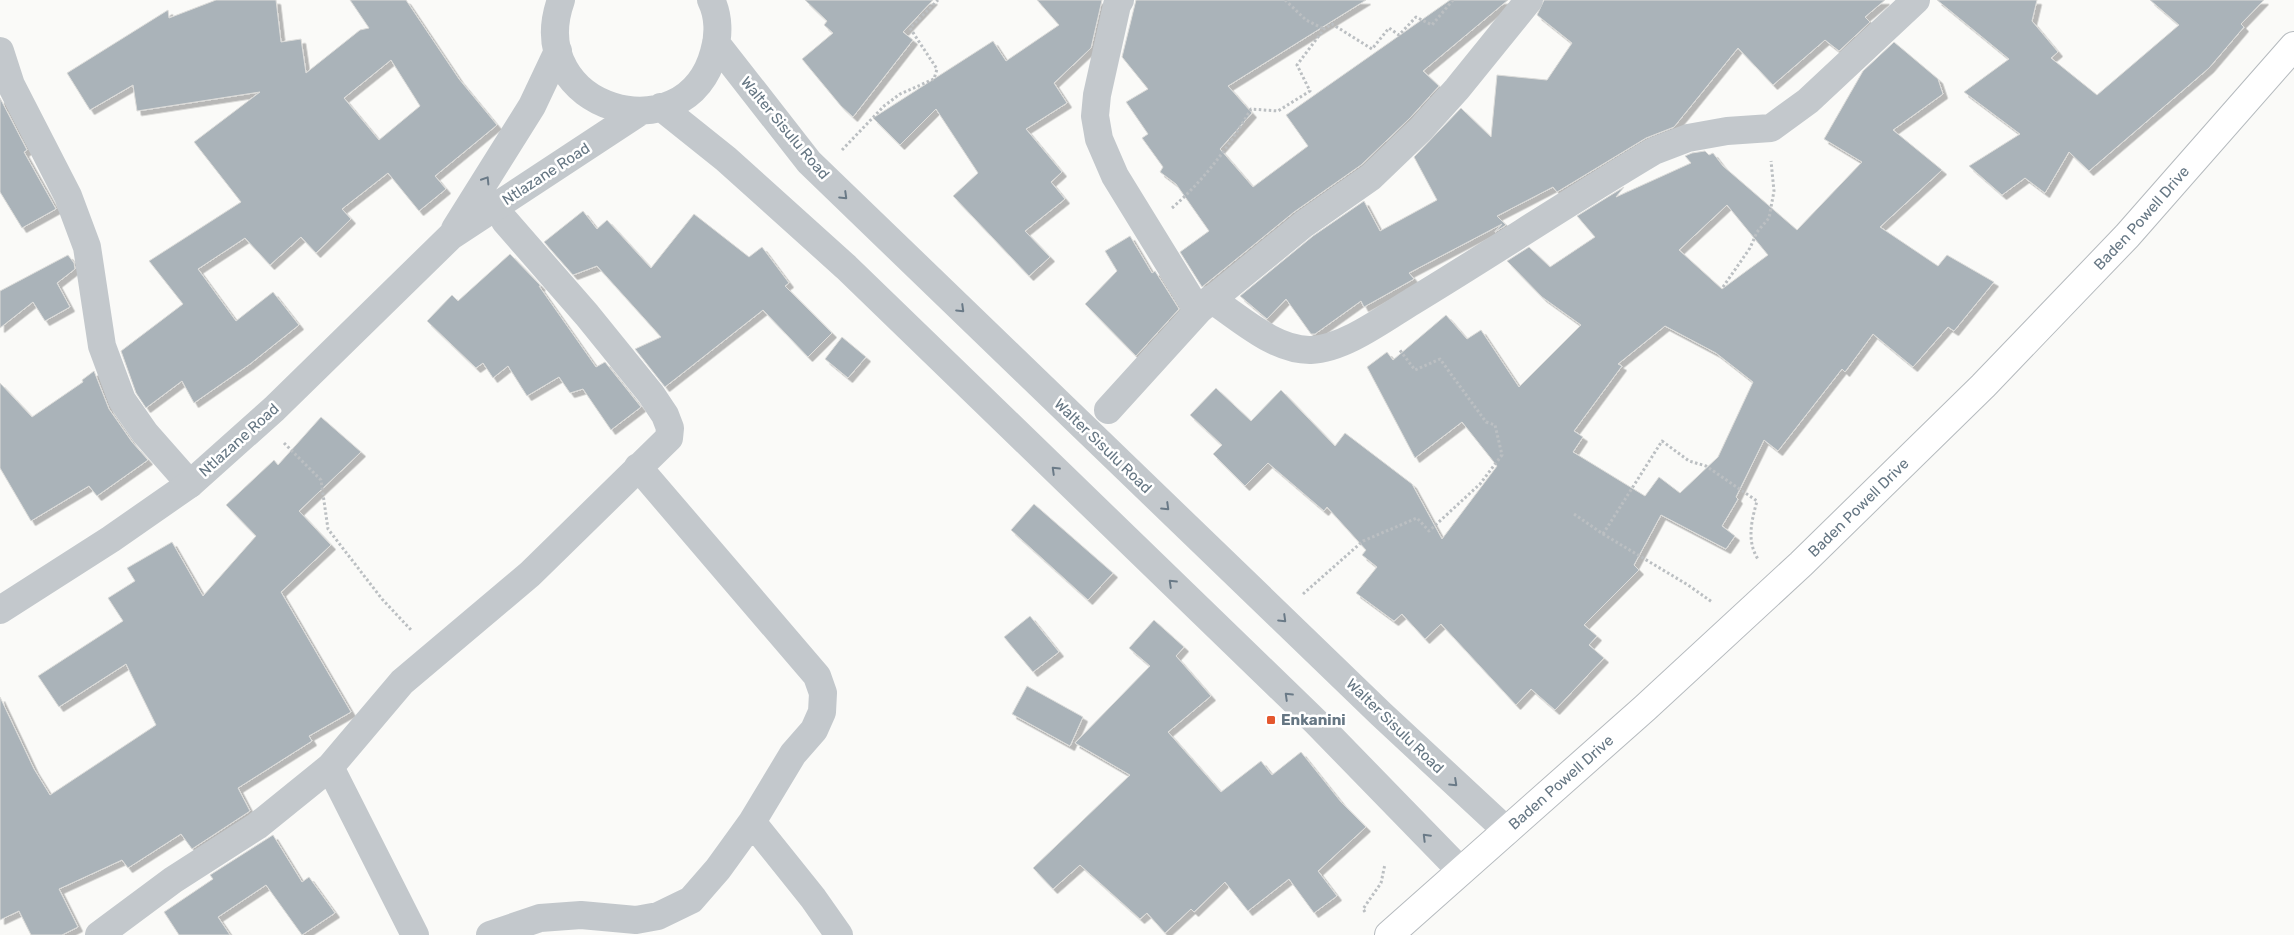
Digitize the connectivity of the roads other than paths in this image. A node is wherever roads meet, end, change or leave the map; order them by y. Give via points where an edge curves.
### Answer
1 (1120, 0) edge
2 (1529, 0) edge
3 (1916, 0) edge
4 (555, 4) edge
5 (718, 15) edge
6 (2294, 46) edge
7 (0, 51) edge
8 (558, 51) junction
9 (651, 109) junction
10 (505, 221) dead end
11 (450, 236) junction
12 (1204, 305) junction
13 (1108, 410) dead end
14 (638, 467) junction
15 (190, 484) junction
16 (0, 610) edge
17 (330, 767) junction
18 (752, 822) junction
19 (1507, 831) junction
20 (1461, 871) junction
21 (99, 935) edge
22 (415, 935) edge
23 (490, 935) edge
24 (839, 935) edge
25 (1389, 935) edge

1 - 12 street via 1097,95 1099,139 1115,176
2 - 12 street via 1457,89 1371,177 1304,224
3 - 12 street via 1808,100 1771,128 1688,138 1654,151 1332,347 1310,350 1292,347
4 - 8 street
5 - 9 street, Ntlazane Road via 712,62 702,78 689,92
5 -> 19 street, Walter Sisulu Road via 809,162 1381,714
6 - 19 main road, Baden Powell Drive via 2127,236 1983,386 1780,583
7 - 15 street via 11,85 68,196 87,247 102,346 122,400 145,433
8 - 9 street via 566,71 580,89 598,102 619,110
11 -> 8 street, Ntlazane Road via 532,106
9 - 11 street, Ntlazane Road
20 -> 9 street via 1316,722 846,268 726,158
10 - 14 street via 587,316 665,415 670,428 669,438
11 - 15 street, Ntlazane Road via 281,402
12 - 13 street
14 - 17 street via 530,574 402,682
14 - 18 street via 817,676 823,693 822,712 814,730 793,754
15 - 16 street, Ntlazane Road
17 - 21 street via 257,826 173,880
17 - 22 street
18 - 23 street via 691,900 658,916 636,920 581,915 540,918
18 - 24 street
19 - 20 main road, Baden Powell Drive
20 - 25 main road, Baden Powell Drive

